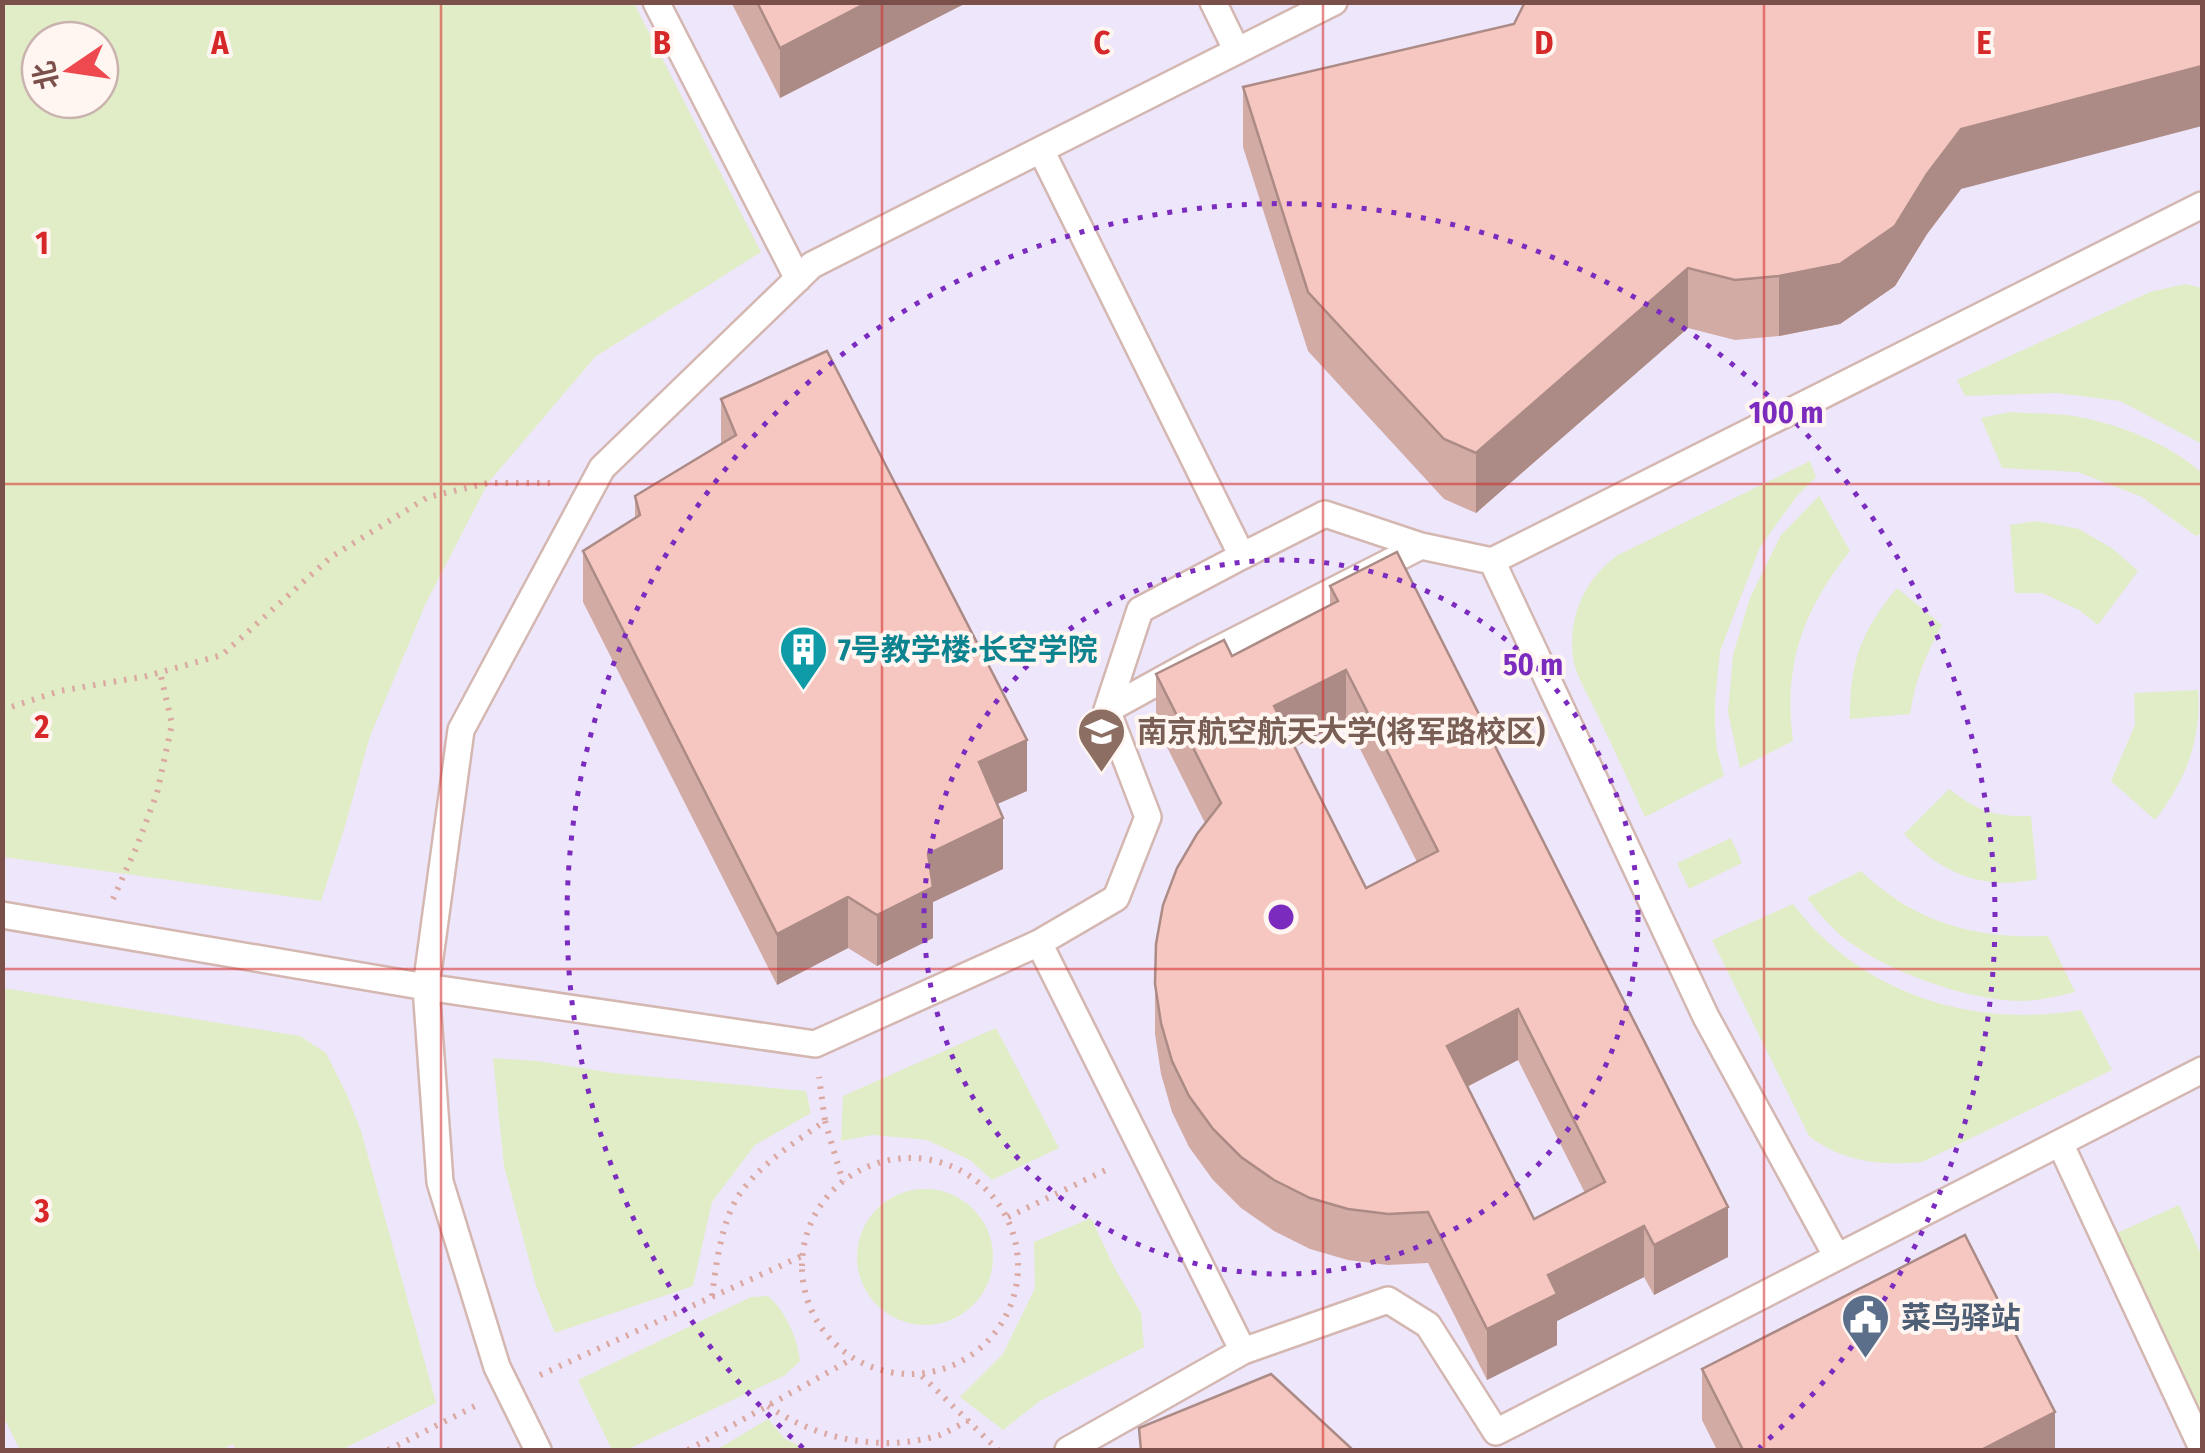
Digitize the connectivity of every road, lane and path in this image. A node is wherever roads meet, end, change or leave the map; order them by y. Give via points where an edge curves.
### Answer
1 (656, 2) edge
2 (1212, 2) edge
3 (1334, 2) edge
4 (1237, 51) junction
5 (1042, 150) junction
6 (2202, 205) edge
7 (798, 280) junction
8 (588, 494) junction
9 (1421, 546) junction
10 (1242, 556) junction
11 (1492, 561) junction
12 (160, 672) junction
13 (2, 710) edge
14 (1106, 710) junction
15 (2, 915) edge
16 (104, 932) junction
17 (1039, 943) junction
18 (426, 987) junction
19 (815, 1044) junction
20 (2202, 1070) edge
21 (824, 1121) junction
22 (2060, 1143) junction
23 (1144, 1152) junction
24 (843, 1182) junction
25 (1008, 1218) junction
26 (803, 1256) junction
27 (1836, 1258) junction
28 (712, 1297) junction
29 (1243, 1351) junction
30 (852, 1359) junction
31 (920, 1375) junction
32 (508, 1390) junction
33 (768, 1406) junction
34 (968, 1420) junction
35 (2202, 1448) edge
36 (388, 1450) edge
37 (538, 1450) edge
38 (688, 1450) edge
39 (998, 1450) edge
40 (1068, 1450) edge

1 - 7 lane
2 - 4 lane
3 - 4 lane
4 - 5 lane
5 - 7 lane via 812,265
5 - 10 lane
6 - 11 lane
7 - 8 lane via 602,468
8 - 12 path via 564,483 488,483 428,497 331,557 222,656
8 - 18 lane via 462,730
9 - 10 lane via 1324,514
9 - 11 lane
9 - 14 lane
10 - 14 lane via 1140,610
11 - 27 lane via 1706,1017
12 - 13 path
12 - 16 path via 172,724 158,793
14 - 17 lane via 1148,817 1116,898
15 - 16 lane
16 - 18 lane
17 - 19 lane
17 - 23 lane
18 - 19 lane
18 - 32 lane via 440,1182
19 - 21 path
20 - 22 lane
21 - 24 path
21 - 28 path via 770,1161 737,1199 718,1249
22 - 27 lane
22 - 35 lane
23 - 25 path
23 - 29 lane
24 - 25 path via 888,1159 925,1158 958,1168 987,1188
24 - 26 path via 808,1229
25 - 31 path via 1018,1251 1018,1286 1006,1320 984,1348 955,1367
26 - 28 path
26 - 30 path via 807,1301 824,1334
27 - 29 lane via 1496,1432 1428,1325 1388,1300
28 - 32 path
29 - 40 lane
30 - 31 path via 886,1373
30 - 33 path
31 - 34 path
32 - 36 path
32 - 37 lane
33 - 34 path via 829,1436 864,1441 939,1435
33 - 38 path
34 - 39 path

